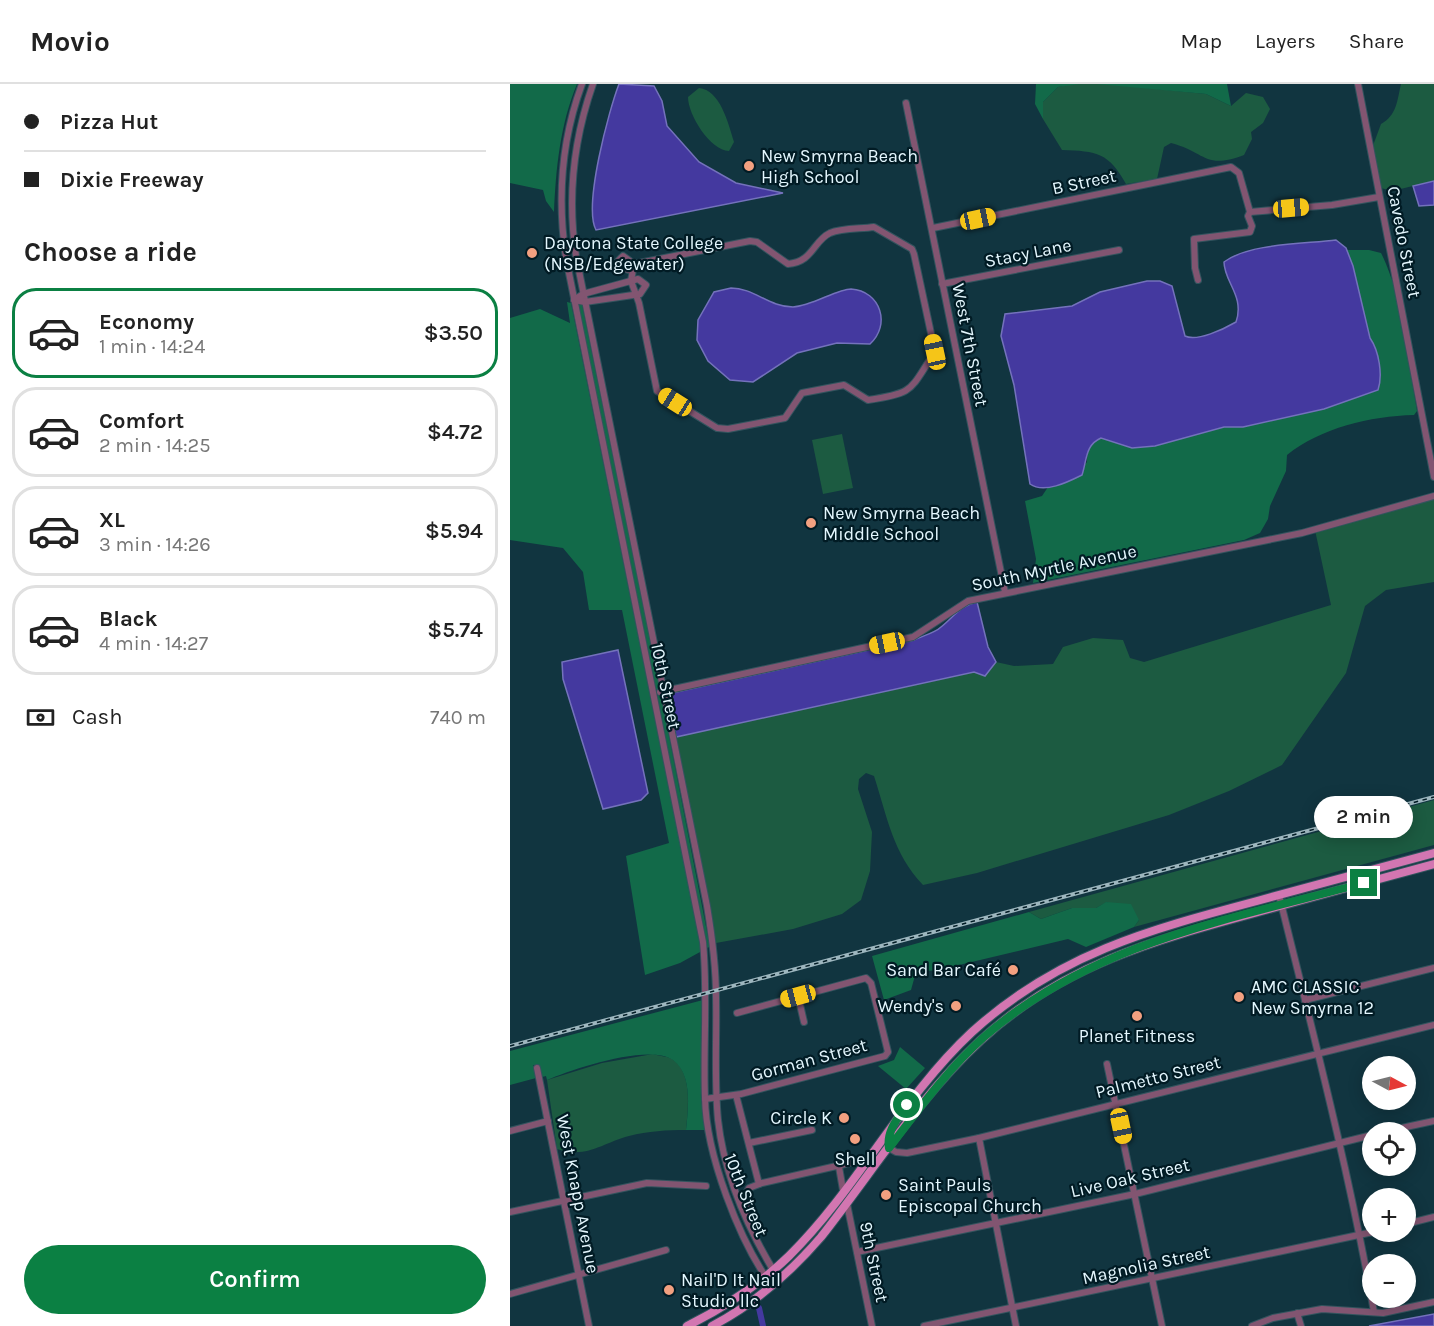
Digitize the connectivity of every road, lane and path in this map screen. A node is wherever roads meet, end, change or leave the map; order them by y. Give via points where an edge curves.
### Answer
1 (582, 84) edge
2 (593, 84) edge
3 (1358, 84) edge
4 (906, 104) dead end
5 (1380, 197) junction
6 (1250, 212) junction
7 (933, 228) junction
8 (1119, 250) dead end
9 (1198, 280) dead end
10 (631, 281) junction
11 (942, 285) junction
12 (611, 288) junction
13 (583, 294) junction
14 (634, 295) junction
15 (613, 297) junction
16 (574, 300) junction
17 (585, 302) junction
18 (1434, 477) edge
19 (1434, 496) edge
20 (1005, 592) junction
21 (663, 691) junction
22 (653, 694) junction
23 (1434, 853) edge
24 (1424, 856) junction
25 (1430, 865) edge
26 (1280, 895) junction
27 (1282, 905) junction
28 (1180, 922) junction
29 (1183, 932) junction
30 (1084, 957) junction
31 (715, 966) junction
32 (1087, 967) junction
33 (705, 968) junction
34 (1434, 968) edge
35 (798, 996) junction
36 (1305, 1000) junction
37 (737, 1013) dead end
38 (706, 1016) junction
39 (716, 1016) junction
40 (987, 1019) junction
41 (804, 1022) dead end
42 (1434, 1024) edge
43 (995, 1027) junction
44 (959, 1045) junction
45 (1319, 1051) junction
46 (967, 1053) junction
47 (1107, 1064) dead end
48 (537, 1068) dead end
49 (736, 1095) junction
50 (716, 1098) junction
51 (705, 1099) junction
52 (1117, 1104) junction
53 (548, 1121) junction
54 (1434, 1121) edge
55 (894, 1124) junction
56 (1416, 1125) edge
57 (812, 1130) dead end
58 (510, 1131) edge
59 (1362, 1137) edge
60 (979, 1138) junction
61 (880, 1142) junction
62 (1339, 1142) junction
63 (749, 1143) junction
64 (889, 1148) junction
65 (867, 1159) junction
66 (878, 1163) junction
67 (838, 1167) junction
68 (759, 1184) junction
69 (706, 1186) dead end
70 (843, 1190) junction
71 (1135, 1194) junction
72 (564, 1200) junction
73 (847, 1204) junction
74 (510, 1212) edge
75 (1434, 1217) edge
76 (1416, 1222) edge
77 (997, 1223) junction
78 (752, 1229) junction
79 (1360, 1235) junction
80 (666, 1250) dead end
81 (857, 1252) junction
82 (774, 1270) junction
83 (578, 1274) junction
84 (765, 1277) junction
85 (1152, 1278) junction
86 (779, 1280) junction
87 (772, 1286) junction
88 (510, 1294) edge
89 (1434, 1302) edge
90 (1013, 1308) junction
91 (1374, 1312) junction
92 (1297, 1313) junction
93 (726, 1323) edge
94 (589, 1326) edge
95 (687, 1326) edge
96 (712, 1326) edge
97 (872, 1326) edge
98 (924, 1326) edge
99 (1017, 1326) edge
100 (1162, 1326) edge
101 (1252, 1326) edge
102 (1301, 1326) edge

1 - 16 street, 10th Street via 567,135 560,184 561,227
2 - 13 street, 10th Street via 577,138 571,183 572,227
3 - 5 street, Cavedo Street
4 - 7 street, West 7th Street
5 - 6 street
5 - 18 street, Cavedo Street
6 - 7 street, B Street via 1239,173 1235,168 1223,168
6 - 9 street via 1250,232 1194,239
7 - 11 street, West 7th Street
8 - 11 street, Stacy Lane
10 - 12 street
10 - 14 street
10 - 14 street via 640,279 646,285 644,292
10 - 14 street via 633,267 750,241 793,264 805,259 829,233 879,228 913,252 935,352 909,391 900,396 868,400 844,385 802,393 785,418 717,428 657,391
11 - 20 street, West 7th Street
12 - 13 street
12 - 15 street
13 - 16 street
13 - 17 street, 10th Street
14 - 15 street
15 - 17 street
16 - 17 street
16 - 22 street, 10th Street
17 - 21 street, 10th Street
19 - 20 street, South Myrtle Avenue via 1302,533
20 - 21 street, South Myrtle Avenue via 960,604 913,637
21 - 22 street, South Myrtle Avenue
21 - 31 street, 10th Street via 707,906
22 - 33 street, 10th Street
23 - 24 main road
24 - 25 street
24 - 26 main road
25 - 27 main road
26 - 27 street
26 - 28 main road
27 - 29 main road
27 - 36 street
28 - 29 street
28 - 30 main road
29 - 32 main road
30 - 32 street
30 - 40 main road via 1033,986
31 - 33 street
31 - 39 street, 10th Street
32 - 43 main road via 1037,996
33 - 38 street, 10th Street
34 - 36 street
35 - 37 street, Gorman Street
35 - 41 street
35 - 49 street, Gorman Street via 866,978 871,983 888,1052 885,1056
36 - 45 street
38 - 39 street
38 - 51 street, 10th Street
39 - 50 street, 10th Street
40 - 43 street
40 - 44 main road
42 - 45 street, Palmetto Street
43 - 46 main road
44 - 46 street
44 - 55 main road
45 - 52 street, Palmetto Street
45 - 62 street
46 - 64 main road
47 - 52 street
48 - 53 street, West Knapp Avenue
49 - 50 street, Gorman Street
49 - 63 street, 10th Street
50 - 51 street, Gorman Street
50 - 78 street, 10th Street via 727,1162
51 - 84 street, 10th Street via 709,1138 721,1183
52 - 60 street, Palmetto Street
52 - 71 street
53 - 58 street
53 - 72 street, West Knapp Avenue
54 - 56 street
55 - 61 main road
55 - 64 main road
57 - 63 street
59 - 62 street, Live Oak Street
60 - 64 street, Palmetto Street via 907,1153
60 - 77 street
61 - 65 main road
61 - 66 main road
62 - 71 street, Live Oak Street
62 - 79 street
63 - 68 street, 10th Street
64 - 66 main road
65 - 67 street
65 - 70 main road
66 - 73 main road
67 - 68 street
67 - 70 street
68 - 78 street via 745,1194
69 - 72 street via 647,1183
70 - 82 main road
71 - 77 street, Live Oak Street
71 - 85 street
72 - 74 street
72 - 83 street, West Knapp Avenue
73 - 81 street, 9th Street
73 - 86 main road via 816,1244
75 - 76 street
77 - 81 street, Live Oak Street
77 - 90 street
78 - 82 street, 10th Street
79 - 85 street, Magnolia Street
79 - 91 street
80 - 83 street
81 - 97 street, 9th Street
82 - 84 main road
82 - 86 street, 10th Street
83 - 88 street
83 - 94 street, West Knapp Avenue
84 - 87 street, 10th Street
84 - 95 main road
85 - 90 street, Magnolia Street
85 - 100 street
86 - 87 main road
87 - 93 main road
89 - 91 street
90 - 98 street, Magnolia Street
90 - 99 street
91 - 92 street via 1339,1308
92 - 101 street
92 - 102 street
93 - 96 main road

